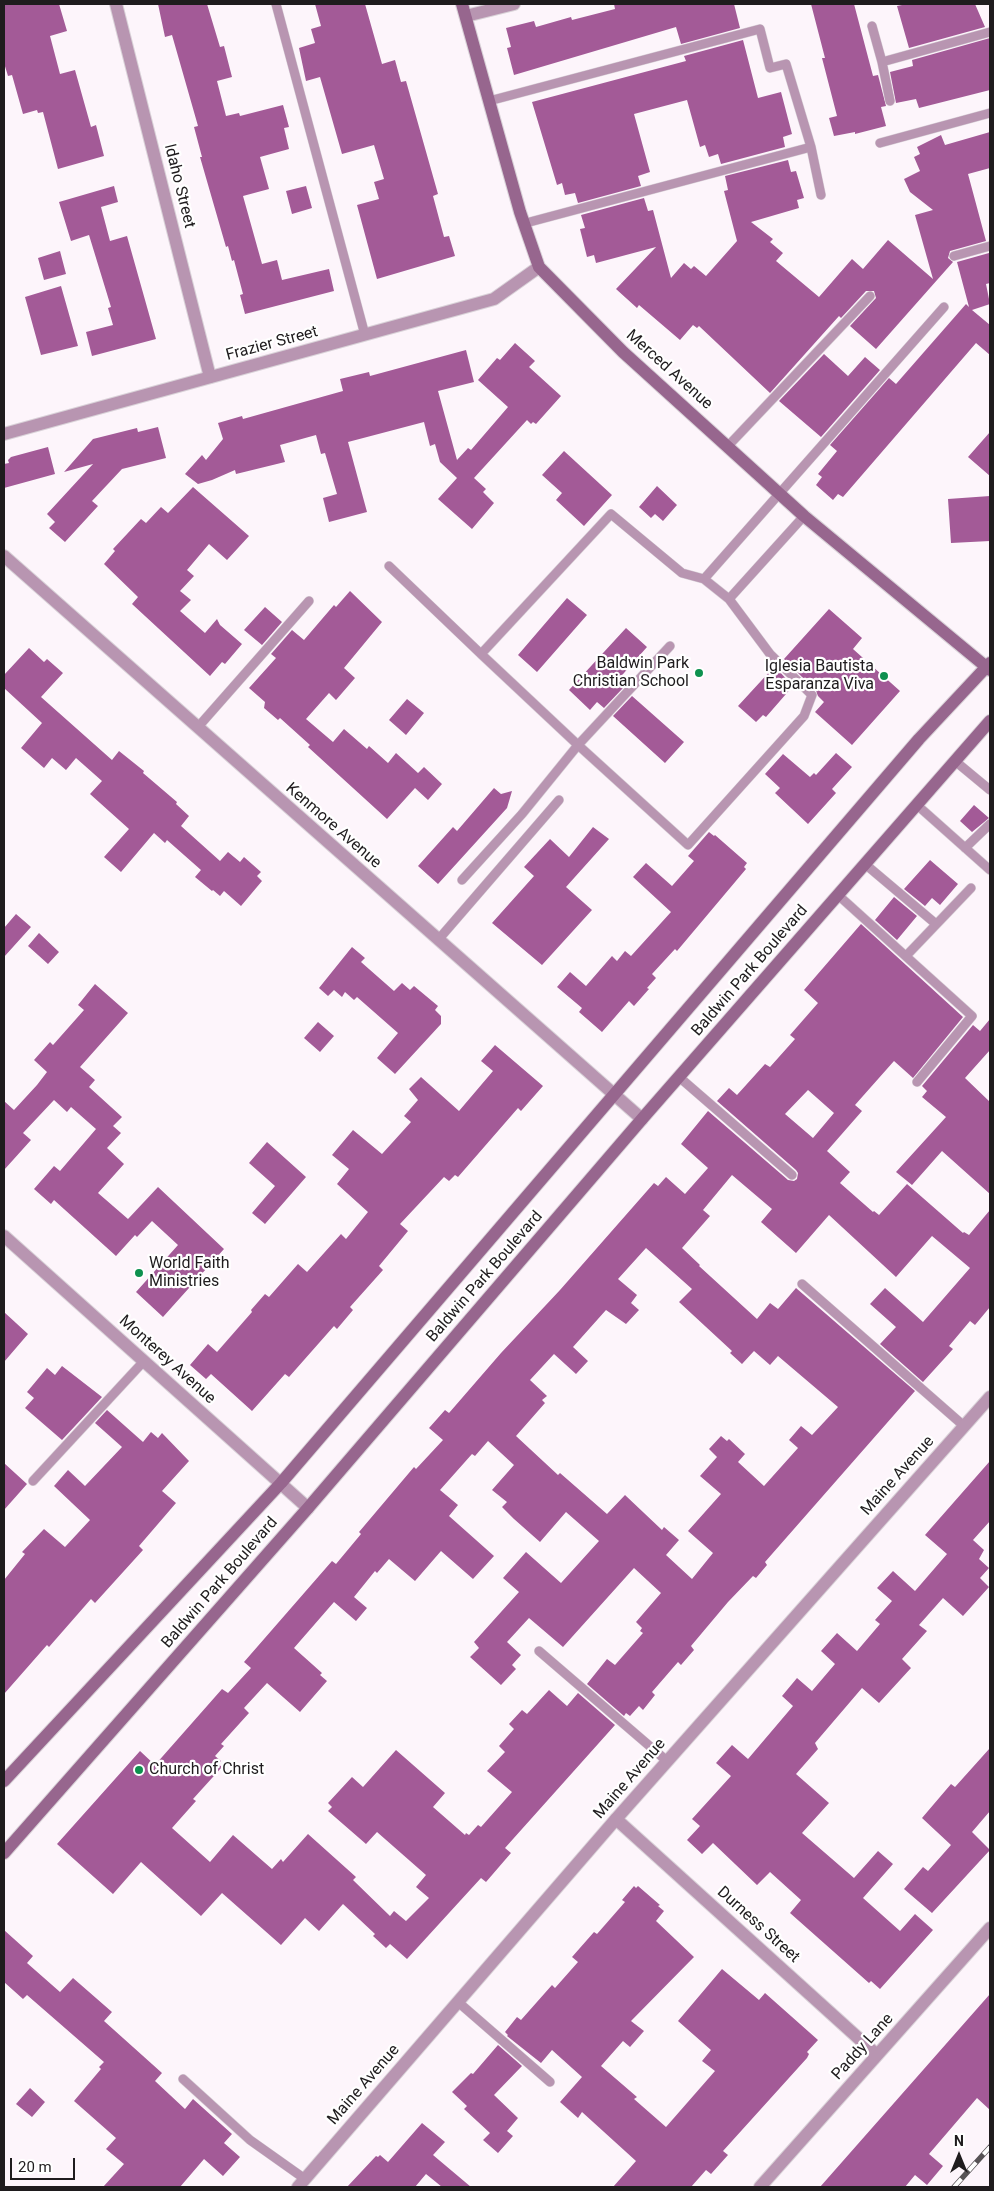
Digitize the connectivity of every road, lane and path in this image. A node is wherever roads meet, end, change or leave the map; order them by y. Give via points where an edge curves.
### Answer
1 (116, 4) edge
2 (276, 4) edge
3 (514, 4) edge
4 (464, 10) edge
5 (872, 26) dead end
6 (990, 32) edge
7 (882, 62) junction
8 (489, 101) junction
9 (890, 101) dead end
10 (990, 113) edge
11 (880, 143) dead end
12 (811, 147) junction
13 (821, 194) dead end
14 (526, 223) junction
15 (990, 246) edge
16 (954, 256) dead end
17 (539, 266) junction
18 (870, 296) dead end
19 (944, 307) dead end
20 (365, 335) junction
21 (210, 377) junction
22 (4, 434) edge
23 (728, 446) junction
24 (780, 494) junction
25 (804, 516) junction
26 (4, 556) edge
27 (389, 566) dead end
28 (704, 579) junction
29 (729, 599) junction
30 (309, 601) dead end
31 (670, 646) dead end
32 (481, 654) junction
33 (989, 666) edge
34 (990, 721) edge
35 (198, 727) junction
36 (578, 745) junction
37 (955, 762) junction
38 (990, 790) edge
39 (559, 800) dead end
40 (917, 805) junction
41 (990, 824) edge
42 (965, 848) junction
43 (866, 864) junction
44 (990, 870) edge
45 (462, 880) dead end
46 (971, 888) dead end
47 (838, 895) junction
48 (936, 924) junction
49 (438, 940) junction
50 (906, 956) junction
51 (679, 1077) junction
52 (917, 1082) dead end
53 (613, 1095) junction
54 (642, 1119) junction
55 (792, 1176) dead end
56 (4, 1236) edge
57 (802, 1284) dead end
58 (144, 1361) junction
59 (990, 1397) edge
60 (964, 1426) junction
61 (33, 1480) dead end
62 (280, 1483) junction
63 (308, 1508) junction
64 (540, 1651) dead end
65 (667, 1761) junction
66 (4, 1781) edge
67 (616, 1819) junction
68 (4, 1853) edge
69 (990, 1928) edge
70 (458, 2002) junction
71 (877, 2055) junction
72 (183, 2079) dead end
73 (550, 2082) dead end
74 (302, 2184) edge
75 (760, 2187) edge

1 - 21 street, Idaho Street
2 - 20 lane
3 - 4 street
4 - 8 main road, Merced Avenue
5 - 7 lane
6 - 7 lane
7 - 9 lane
8 - 12 lane via 760,30 770,68 786,64
8 - 14 main road, Merced Avenue via 520,212
10 - 11 lane
12 - 13 lane
12 - 14 lane
14 - 17 main road, Merced Avenue
15 - 16 lane
17 - 20 street, Frazier Street via 494,300
17 - 23 main road, Merced Avenue via 623,352
18 - 23 lane
19 - 24 lane
20 - 21 street, Frazier Street
21 - 22 street, Frazier Street
23 - 24 main road, Merced Avenue
24 - 25 main road, Merced Avenue
24 - 28 lane
25 - 29 lane
25 - 33 main road, Merced Avenue
26 - 35 street, Kenmore Avenue
27 - 32 lane
28 - 29 lane
28 - 32 lane via 682,573 611,514
29 - 36 lane via 770,654 812,695 804,716 688,845
30 - 35 lane
31 - 36 lane
32 - 36 lane
33 - 53 main road, Baldwin Park Boulevard via 919,738
34 - 37 main road, Baldwin Park Boulevard
35 - 49 street, Kenmore Avenue
36 - 45 lane
37 - 38 lane
37 - 40 main road, Baldwin Park Boulevard
39 - 49 lane
40 - 42 lane
40 - 43 main road, Baldwin Park Boulevard
41 - 42 lane
42 - 44 lane
43 - 47 main road, Baldwin Park Boulevard
43 - 48 lane
46 - 48 lane
47 - 50 lane
47 - 51 main road, Baldwin Park Boulevard
48 - 50 lane
49 - 53 street, Kenmore Avenue
50 - 52 lane via 972,1016
51 - 54 main road, Baldwin Park Boulevard
51 - 55 lane
53 - 54 street, Kenmore Avenue
53 - 62 main road, Baldwin Park Boulevard
54 - 63 main road, Baldwin Park Boulevard
56 - 58 street, Monterey Avenue
57 - 60 lane
58 - 61 lane
58 - 62 street, Monterey Avenue
59 - 60 street, Maine Avenue
60 - 65 street, Maine Avenue
62 - 63 street, Monterey Avenue
62 - 66 main road, Baldwin Park Boulevard
63 - 68 main road, Baldwin Park Boulevard
64 - 65 lane
65 - 67 street, Maine Avenue
67 - 70 street, Maine Avenue
67 - 71 street, Durness Street
69 - 71 street, Paddy Lane
70 - 73 lane
70 - 74 street, Maine Avenue
71 - 75 street, Paddy Lane
72 - 74 lane

